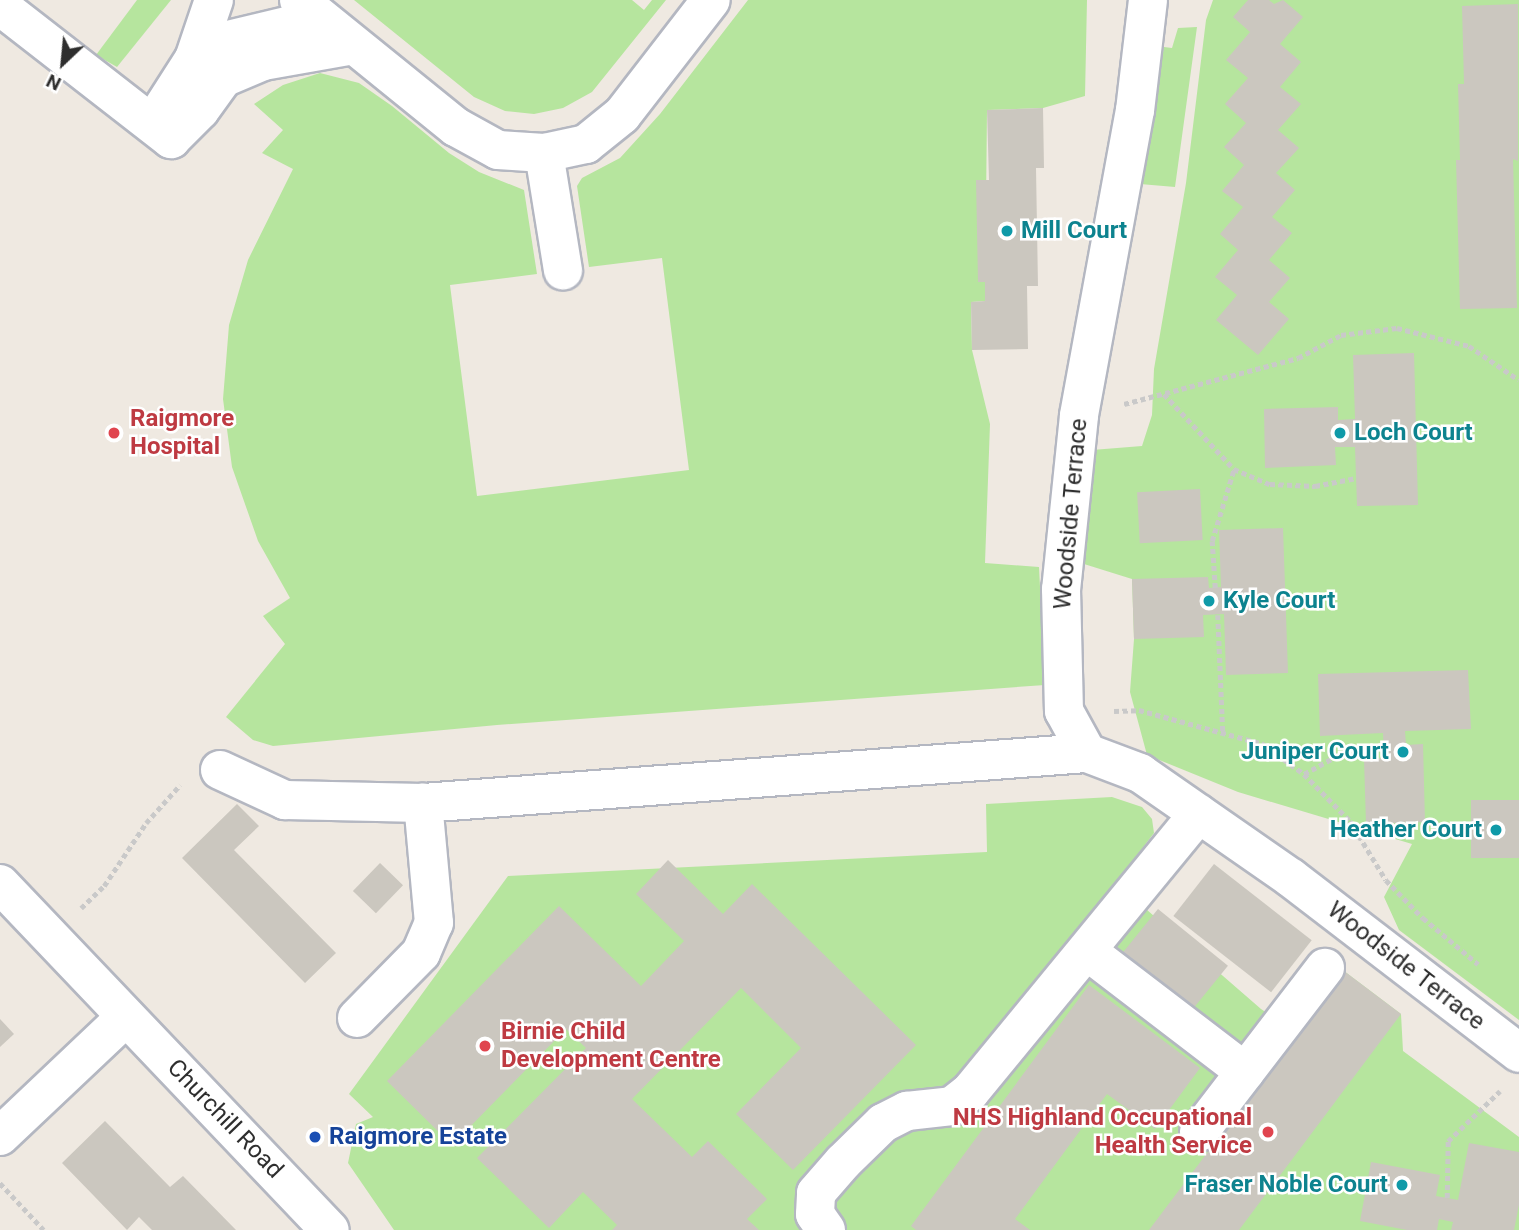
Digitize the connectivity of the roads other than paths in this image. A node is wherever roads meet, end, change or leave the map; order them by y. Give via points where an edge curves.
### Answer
1 (214, 0) edge
2 (711, 0) edge
3 (1148, 0) edge
4 (0, 6) edge
5 (309, 9) edge
6 (354, 45) junction
7 (194, 59) junction
8 (162, 131) junction
9 (544, 153) junction
10 (563, 270) dead end
11 (1087, 752) junction
12 (205, 773) road end
13 (423, 803) junction
14 (1198, 814) junction
15 (0, 884) edge
16 (1087, 951) junction
17 (1325, 968) dead end
18 (126, 1017) junction
19 (357, 1018) dead end
20 (1514, 1068) edge
21 (1245, 1072) junction
22 (1199, 1132) dead end
23 (0, 1136) edge
24 (323, 1227) edge
25 (826, 1230) edge

1 - 7 street
2 - 9 street via 622,115 586,144
3 - 11 street, Woodside Terrace via 1135,110 1079,416 1061,589 1064,711
4 - 8 street
5 - 6 street
5 - 7 street via 224,41
6 - 8 street via 263,61 223,78 200,110
6 - 9 street via 456,127 498,150
7 - 8 street
9 - 10 street
11 - 13 street
11 - 14 street, Woodside Terrace via 1140,773
12 - 13 street via 285,800
13 - 19 street via 433,923 421,953
14 - 16 street
14 - 20 street, Woodside Terrace via 1292,878
15 - 18 street, Churchill Road
16 - 21 street
16 - 25 street via 970,1092 951,1106 907,1111 883,1123 843,1162 816,1193 816,1214
17 - 21 street
18 - 23 street
18 - 24 street, Churchill Road
21 - 22 street

